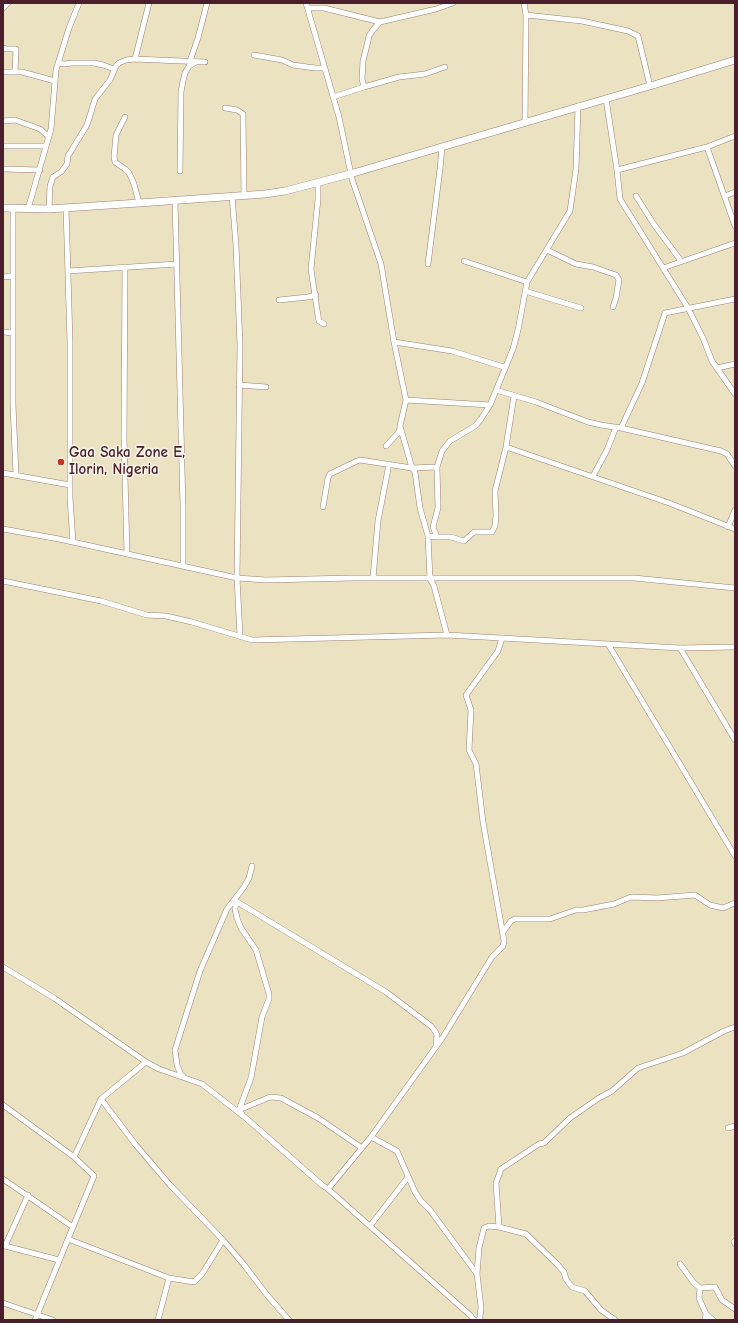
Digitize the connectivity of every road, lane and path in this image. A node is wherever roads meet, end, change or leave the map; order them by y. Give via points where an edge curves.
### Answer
1 (8, 3) edge
2 (79, 3) edge
3 (149, 3) edge
4 (207, 3) edge
5 (300, 3) edge
6 (453, 3) edge
7 (524, 3) edge
8 (307, 5) edge
9 (3, 8) edge
10 (526, 15) junction
11 (380, 22) junction
12 (3, 48) edge
13 (254, 55) dead end
14 (135, 59) junction
15 (735, 60) edge
16 (190, 61) junction
17 (197, 61) junction
18 (205, 62) dead end
19 (58, 63) junction
20 (445, 67) dead end
21 (325, 68) junction
22 (114, 69) junction
23 (3, 72) edge
24 (15, 72) junction
25 (55, 81) junction
26 (650, 86) junction
27 (364, 87) junction
28 (333, 97) junction
29 (606, 99) junction
30 (578, 106) junction
31 (225, 108) dead end
32 (125, 117) dead end
33 (3, 121) edge
34 (525, 122) junction
35 (735, 136) edge
36 (49, 137) junction
37 (3, 146) edge
38 (46, 146) junction
39 (442, 147) junction
40 (707, 147) junction
41 (3, 169) edge
42 (40, 170) junction
43 (617, 170) junction
44 (180, 172) dead end
45 (350, 174) junction
46 (318, 182) junction
47 (735, 192) edge
48 (232, 196) junction
49 (244, 196) junction
50 (636, 196) dead end
51 (725, 196) junction
52 (175, 201) junction
53 (138, 203) junction
54 (3, 208) edge
55 (13, 208) junction
56 (66, 208) junction
57 (28, 209) junction
58 (49, 209) junction
59 (735, 226) edge
60 (735, 242) edge
61 (547, 250) junction
62 (464, 261) dead end
63 (681, 261) junction
64 (177, 264) junction
65 (428, 264) dead end
66 (125, 267) junction
67 (663, 268) junction
68 (68, 272) junction
69 (13, 276) junction
70 (3, 277) edge
71 (527, 282) junction
72 (525, 291) junction
73 (316, 295) junction
74 (735, 299) edge
75 (279, 300) dead end
76 (613, 307) dead end
77 (581, 308) dead end
78 (688, 308) junction
79 (324, 324) dead end
80 (3, 332) edge
81 (13, 333) junction
82 (394, 342) junction
83 (735, 364) edge
84 (504, 367) junction
85 (717, 368) junction
86 (239, 384) junction
87 (266, 387) dead end
88 (496, 390) junction
89 (735, 394) edge
90 (514, 396) junction
91 (406, 400) junction
92 (490, 405) junction
93 (400, 426) junction
94 (618, 427) junction
95 (386, 446) dead end
96 (506, 447) junction
97 (388, 464) junction
98 (735, 466) edge
99 (437, 467) junction
100 (412, 468) junction
101 (3, 473) edge
102 (16, 475) junction
103 (593, 476) junction
104 (70, 484) junction
105 (323, 507) dead end
106 (735, 510) edge
107 (728, 527) junction
108 (3, 529) edge
109 (735, 529) edge
110 (428, 536) junction
111 (437, 537) junction
112 (72, 542) junction
113 (126, 554) junction
114 (183, 566) junction
115 (237, 578) junction
116 (373, 578) junction
117 (430, 579) junction
118 (3, 581) edge
119 (735, 588) edge
120 (447, 635) junction
121 (240, 636) junction
122 (502, 638) junction
123 (608, 644) junction
124 (735, 647) edge
125 (680, 648) junction
126 (735, 740) edge
127 (735, 856) edge
128 (252, 866) dead end
129 (235, 901) junction
130 (735, 903) edge
131 (503, 932) junction
132 (3, 966) edge
133 (735, 1027) edge
134 (436, 1046) junction
135 (146, 1062) junction
136 (202, 1084) junction
137 (101, 1099) junction
138 (3, 1105) edge
139 (239, 1110) junction
140 (247, 1119) junction
141 (735, 1126) edge
142 (728, 1128) dead end
143 (371, 1137) junction
144 (362, 1148) junction
145 (74, 1157) junction
146 (408, 1177) junction
147 (3, 1179) edge
148 (328, 1189) junction
149 (28, 1196) junction
150 (370, 1226) junction
151 (73, 1227) junction
152 (500, 1227) junction
153 (68, 1239) junction
154 (223, 1240) junction
155 (4, 1245) edge
156 (59, 1260) junction
157 (680, 1264) dead end
158 (477, 1274) junction
159 (169, 1278) junction
160 (700, 1288) junction
161 (3, 1303) edge
162 (735, 1309) edge
163 (706, 1314) junction
164 (470, 1315) junction
165 (36, 1318) edge
166 (480, 1319) edge
167 (54, 1320) edge
168 (158, 1320) edge
169 (289, 1320) edge
170 (474, 1320) edge
171 (614, 1320) edge
172 (705, 1320) edge
173 (713, 1320) edge

1 - 9 street
2 - 19 street
3 - 14 street
4 - 16 street
5 - 8 street
6 - 11 street
7 - 10 street
8 - 11 street
8 - 21 street
10 - 26 street via 582,21 628,31 638,36
10 - 34 street
11 - 27 street via 369,36 363,61
12 - 24 street via 16,49
13 - 21 street via 287,61 293,65
14 - 16 street
14 - 22 street via 122,60
15 - 26 street
16 - 17 street
17 - 18 street
17 - 44 street via 189,66 183,81
19 - 22 street via 94,63
19 - 25 street
20 - 27 street via 425,74 399,77
21 - 28 street
22 - 58 street via 110,80 94,99 87,126 68,156 67,164 53,177
23 - 24 street
24 - 25 street
25 - 36 street
26 - 29 street
27 - 28 street
28 - 45 street
29 - 30 street
29 - 43 street
30 - 34 street
30 - 61 street via 576,169 570,211
31 - 49 street via 243,114
32 - 53 street via 116,135 114,157 115,162 129,173
33 - 36 street via 15,120 40,128
34 - 39 street
35 - 40 street
36 - 38 street
37 - 38 street
38 - 42 street
39 - 45 street
39 - 65 street
40 - 43 street
40 - 51 street
41 - 42 street
42 - 57 street
43 - 67 street via 620,199
45 - 46 street
45 - 82 street via 381,264
46 - 49 street via 285,191
46 - 73 street via 311,269
47 - 51 street
48 - 49 street
48 - 52 street
48 - 86 street via 238,292
50 - 63 street
51 - 59 street
52 - 53 street
52 - 64 street
53 - 56 street
54 - 55 street
55 - 57 street
55 - 69 street
56 - 58 street
56 - 68 street
57 - 58 street
60 - 63 street
61 - 71 street
61 - 76 street via 576,264 593,267 616,276 619,280
62 - 71 street
63 - 67 street
64 - 66 street
64 - 114 street
66 - 68 street
66 - 113 street
67 - 78 street
68 - 104 street
69 - 70 street
69 - 81 street
71 - 72 street
72 - 77 street
72 - 84 street via 513,349
73 - 75 street
73 - 79 street via 319,321
74 - 78 street
78 - 85 street
78 - 94 street via 665,313 642,383
80 - 81 street
81 - 102 street
82 - 84 street via 452,351
82 - 91 street
83 - 85 street
84 - 88 street
85 - 89 street
86 - 87 street
86 - 115 street
88 - 90 street
88 - 92 street
90 - 94 street via 588,422
90 - 96 street
91 - 92 street
91 - 93 street
92 - 99 street via 475,426 447,444
93 - 95 street via 399,432
93 - 100 street
94 - 98 street via 720,451 727,454
94 - 103 street
96 - 103 street
96 - 111 street via 495,491 496,515 492,532 474,532 464,541 451,537
97 - 100 street
97 - 105 street via 360,460 333,472 328,478
97 - 116 street via 378,521
99 - 100 street
99 - 111 street via 438,508 434,528
100 - 110 street via 415,472 420,508
101 - 102 street
102 - 104 street
103 - 107 street
104 - 112 street
106 - 107 street
107 - 109 street
108 - 112 street
110 - 111 street
110 - 117 street
112 - 113 street
113 - 114 street
114 - 115 street
115 - 116 street
115 - 121 street
116 - 117 street
117 - 119 street via 634,578
117 - 120 street
118 - 121 street via 101,601 147,615 192,622
120 - 121 street via 252,640
120 - 122 street
122 - 123 street
122 - 131 street via 498,651 466,694 471,710 469,750 476,764 483,822
123 - 125 street
123 - 127 street
124 - 125 street
125 - 126 street
128 - 129 street via 249,878
129 - 134 street via 386,992 431,1026 437,1035
129 - 136 street via 227,909 200,971 175,1050 181,1075
129 - 139 street via 237,918 256,950 269,994 262,1017 251,1078
130 - 131 street via 723,908 710,905 695,895 631,897 614,904 576,910 550,919 515,919
131 - 134 street via 503,946 492,957
132 - 135 street
133 - 152 street via 682,1053 638,1068 612,1091 570,1118 544,1143 501,1169 496,1183
134 - 143 street
135 - 136 street
135 - 137 street
136 - 140 street
137 - 145 street
137 - 154 street via 170,1185
138 - 145 street
139 - 140 street
139 - 144 street via 270,1097 281,1098 318,1118
140 - 148 street
141 - 142 street
143 - 144 street
143 - 146 street via 397,1151
144 - 148 street
145 - 151 street via 94,1176
146 - 150 street
146 - 158 street via 421,1201
147 - 149 street
148 - 150 street
149 - 151 street
149 - 155 street
150 - 164 street
151 - 153 street
152 - 158 street via 484,1228
152 - 171 street via 526,1234 564,1272 572,1287 585,1291 601,1310
153 - 156 street
153 - 159 street
154 - 159 street via 202,1274 194,1282
154 - 169 street
155 - 156 street
156 - 165 street
157 - 160 street
158 - 166 street
159 - 168 street
160 - 162 street via 715,1287 722,1300
160 - 163 street via 699,1298
161 - 165 street
163 - 172 street
163 - 173 street
164 - 166 street
164 - 170 street
165 - 167 street

